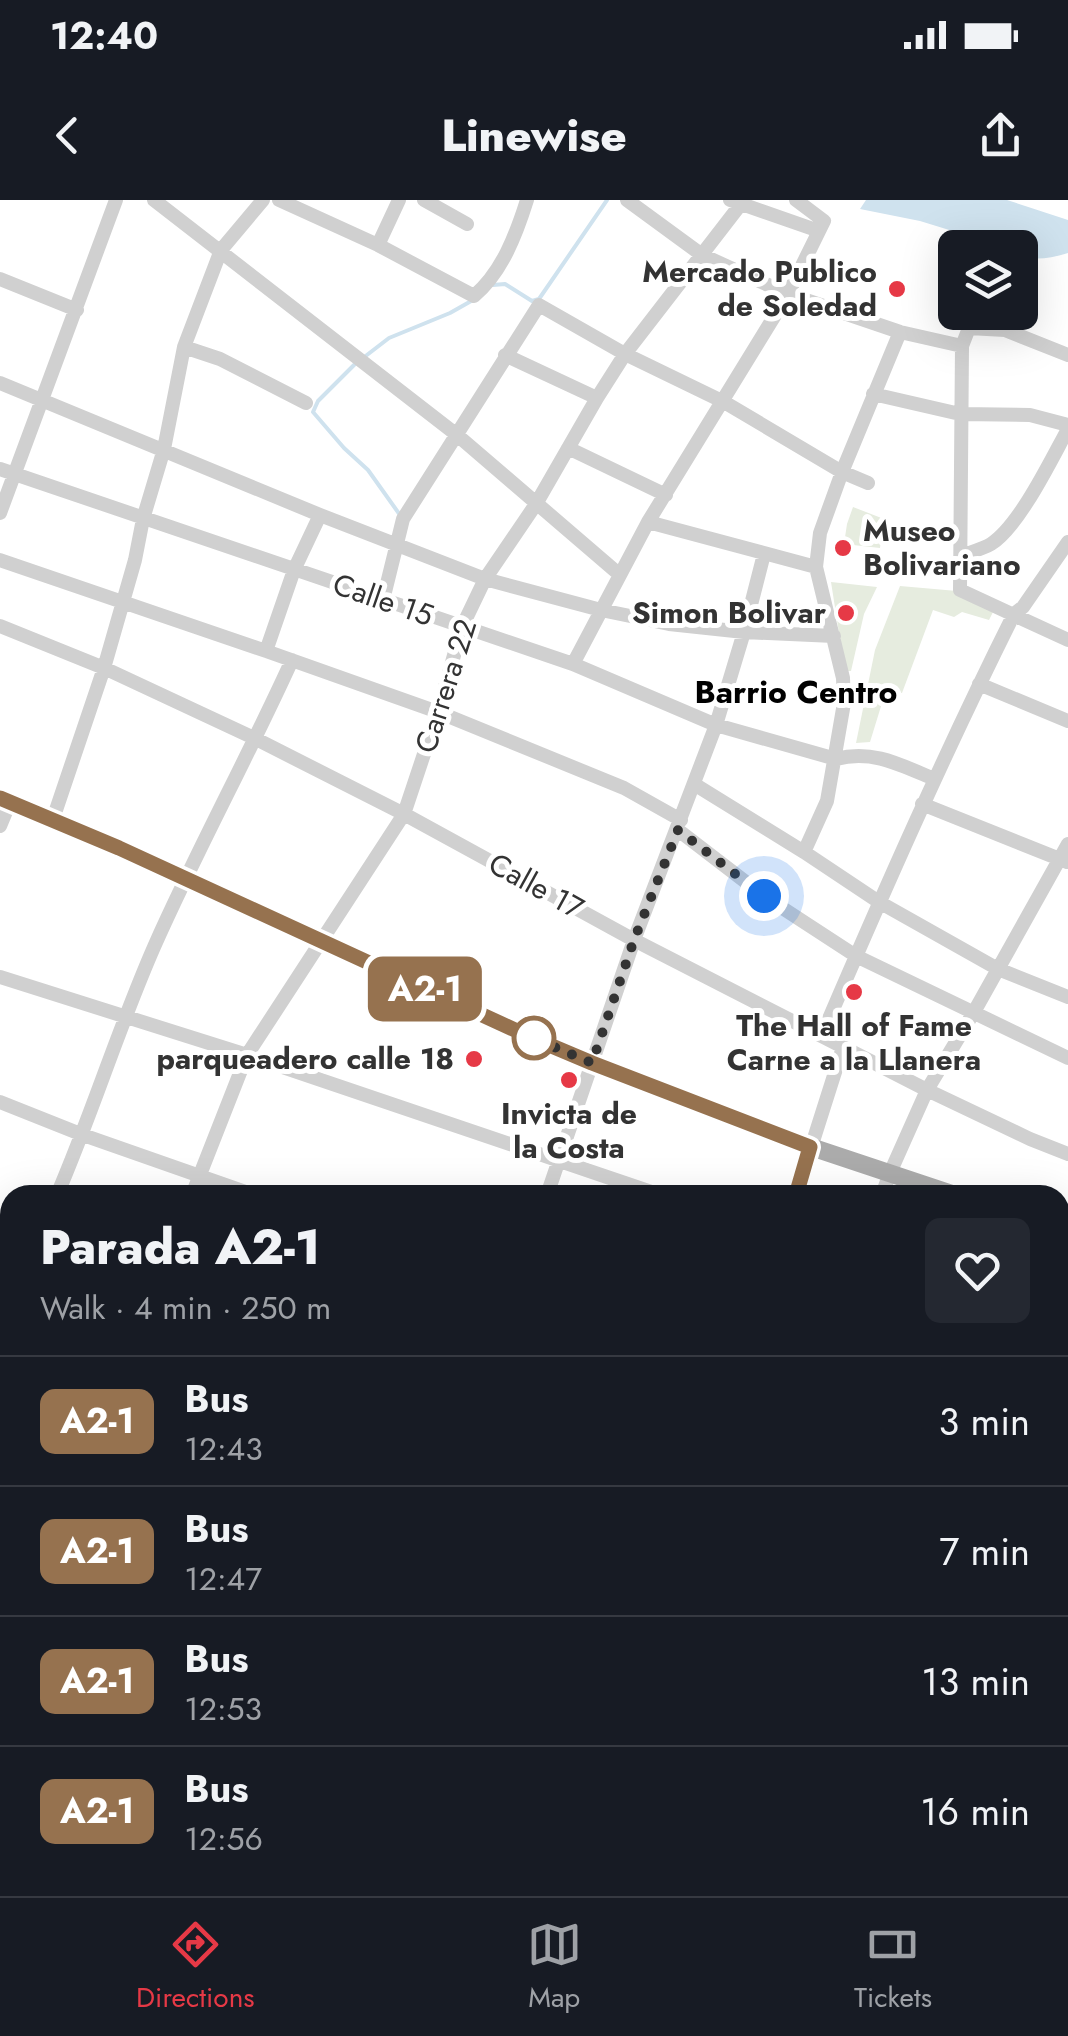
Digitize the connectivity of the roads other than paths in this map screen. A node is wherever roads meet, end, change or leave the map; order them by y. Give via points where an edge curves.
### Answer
1 (116, 200) edge
2 (154, 200) edge
3 (263, 200) edge
4 (279, 200) edge
5 (399, 200) edge
6 (424, 200) edge
7 (527, 200) edge
8 (627, 200) edge
9 (796, 200) edge
10 (738, 202) edge
11 (467, 224) dead end
12 (822, 226) junction
13 (378, 245) junction
14 (220, 250) junction
15 (702, 255) junction
16 (0, 279) edge
17 (788, 294) junction
18 (77, 310) junction
19 (900, 332) junction
20 (962, 346) junction
21 (184, 347) junction
22 (625, 354) junction
23 (505, 355) junction
24 (1068, 355) edge
25 (0, 383) edge
26 (874, 394) junction
27 (597, 398) junction
28 (42, 399) junction
29 (724, 402) junction
30 (306, 403) dead end
31 (960, 414) junction
32 (1068, 427) edge
33 (456, 435) junction
34 (568, 448) junction
35 (164, 450) junction
36 (7, 471) edge
37 (842, 472) junction
38 (868, 483) dead end
39 (666, 496) junction
40 (536, 504) junction
41 (0, 512) edge
42 (320, 515) junction
43 (143, 519) junction
44 (648, 522) junction
45 (1068, 542) edge
46 (395, 543) junction
47 (764, 554) junction
48 (960, 556) junction
49 (0, 560) edge
50 (816, 566) junction
51 (294, 570) junction
52 (620, 574) junction
53 (485, 580) junction
54 (383, 600) junction
55 (122, 602) junction
56 (601, 610) junction
57 (1014, 614) junction
58 (0, 626) edge
59 (462, 627) junction
60 (744, 632) junction
61 (834, 636) junction
62 (1068, 640) edge
63 (266, 650) junction
64 (292, 660) junction
65 (573, 664) junction
66 (104, 668) junction
67 (979, 684) junction
68 (438, 712) junction
69 (1068, 721) edge
70 (716, 726) junction
71 (256, 739) junction
72 (836, 759) junction
73 (934, 778) junction
74 (694, 784) junction
75 (5, 800) edge
76 (922, 804) junction
77 (404, 814) junction
78 (54, 819) junction
79 (679, 825) junction
80 (0, 826) edge
81 (1068, 844) edge
82 (804, 852) junction
83 (1064, 861) edge
84 (185, 878) junction
85 (879, 902) junction
86 (634, 940) junction
87 (320, 941) junction
88 (856, 956) junction
89 (998, 969) junction
90 (0, 977) edge
91 (1068, 998) edge
92 (974, 1012) junction
93 (126, 1018) junction
94 (822, 1034) junction
95 (844, 1047) junction
96 (247, 1056) junction
97 (1068, 1058) edge
98 (592, 1063) junction
99 (927, 1090) junction
100 (0, 1102) edge
101 (83, 1135) junction
102 (810, 1147) junction
103 (1068, 1154) edge
104 (558, 1160) junction
105 (890, 1173) junction
106 (200, 1175) junction
107 (60, 1185) edge
108 (196, 1185) edge
109 (227, 1185) edge
110 (550, 1185) edge
111 (631, 1185) edge
112 (799, 1185) edge
113 (886, 1185) edge
114 (926, 1185) edge

1 - 18 street
2 - 14 street
3 - 14 street
4 - 13 street
5 - 13 street
6 - 11 street
7 - 13 street via 490,282 474,296
8 - 15 street
9 - 12 street
10 - 12 street
10 - 15 street, Carrera 22
12 - 17 street
14 - 21 street
14 - 33 street
15 - 17 street
15 - 22 street, Carrera 22
16 - 18 street
17 - 19 street
17 - 29 street
18 - 28 street
19 - 20 street
19 - 26 street
20 - 24 street via 969,328 1005,330
20 - 31 street
21 - 30 street
21 - 35 street
22 - 23 street via 539,304
22 - 27 street, Carrera 22
22 - 29 street
23 - 27 street
23 - 33 street
25 - 28 street
26 - 31 street
26 - 37 street
27 - 34 street, Carrera 22
28 - 35 street
28 - 36 street
29 - 37 street
29 - 39 street
31 - 32 street via 1030,415
31 - 48 street
32 - 48 street via 1003,533
33 - 40 street
33 - 46 street via 402,519
34 - 39 street
34 - 40 street, Carrera 22
35 - 42 street
35 - 43 street
36 - 41 street
36 - 43 street, Calle 15
37 - 38 street
37 - 50 street
39 - 44 street
40 - 52 street
40 - 53 street, Carrera 22
42 - 46 street
42 - 51 street
43 - 51 street, Calle 15
43 - 55 street
44 - 47 street
44 - 52 street
45 - 57 street
46 - 53 street
46 - 54 street
47 - 50 street
47 - 60 street
48 - 57 street via 960,590
49 - 55 street
50 - 61 street
51 - 54 street, Calle 15
51 - 63 street
52 - 56 street
53 - 56 street
53 - 59 street, Carrera 22
54 - 59 street, Calle 15
55 - 63 street
55 - 66 street
56 - 60 street
56 - 65 street
57 - 62 street
57 - 67 street
58 - 66 street, Calle 17
59 - 65 street, Calle 15
59 - 68 street, Carrera 22
60 - 61 street
60 - 70 street
61 - 72 street via 844,702
63 - 64 street
64 - 68 street
64 - 71 street
65 - 70 street, Calle 15
66 - 71 street, Calle 17
66 - 78 street
67 - 69 street
67 - 73 street
68 - 77 street, Carrera 22
68 - 79 street via 624,788
70 - 72 street, Calle 15
70 - 74 street
71 - 77 street, Calle 17
71 - 84 street
72 - 73 street, Calle 15 via 870,756
72 - 82 street via 828,801
73 - 76 street
74 - 79 street
74 - 82 street
75 - 78 main road
75 - 80 street
76 - 83 street
76 - 85 street
77 - 86 street, Calle 17
77 - 87 street, Carrera 22
78 - 84 main road
79 - 86 street
79 - 88 street via 764,896
81 - 83 street
82 - 85 street
83 - 89 street
84 - 87 main road
84 - 93 street
85 - 88 street
85 - 89 street
86 - 94 street, Calle 17
86 - 98 street
87 - 96 street, Carrera 22
87 - 98 main road
88 - 92 street
88 - 94 street
89 - 91 street
89 - 92 street
90 - 93 street
92 - 97 street
92 - 99 street
93 - 96 street
93 - 101 street
94 - 95 street, Calle 17
95 - 99 street, Calle 17
95 - 102 street
96 - 104 street
96 - 106 street, Carrera 22
98 - 102 main road
98 - 104 street
99 - 103 street, Calle 17
99 - 105 street
100 - 101 street
101 - 106 street
101 - 107 street
102 - 105 main road
102 - 112 street
104 - 110 street
104 - 111 street
105 - 113 street
105 - 114 main road
106 - 108 street, Carrera 22
106 - 109 street

